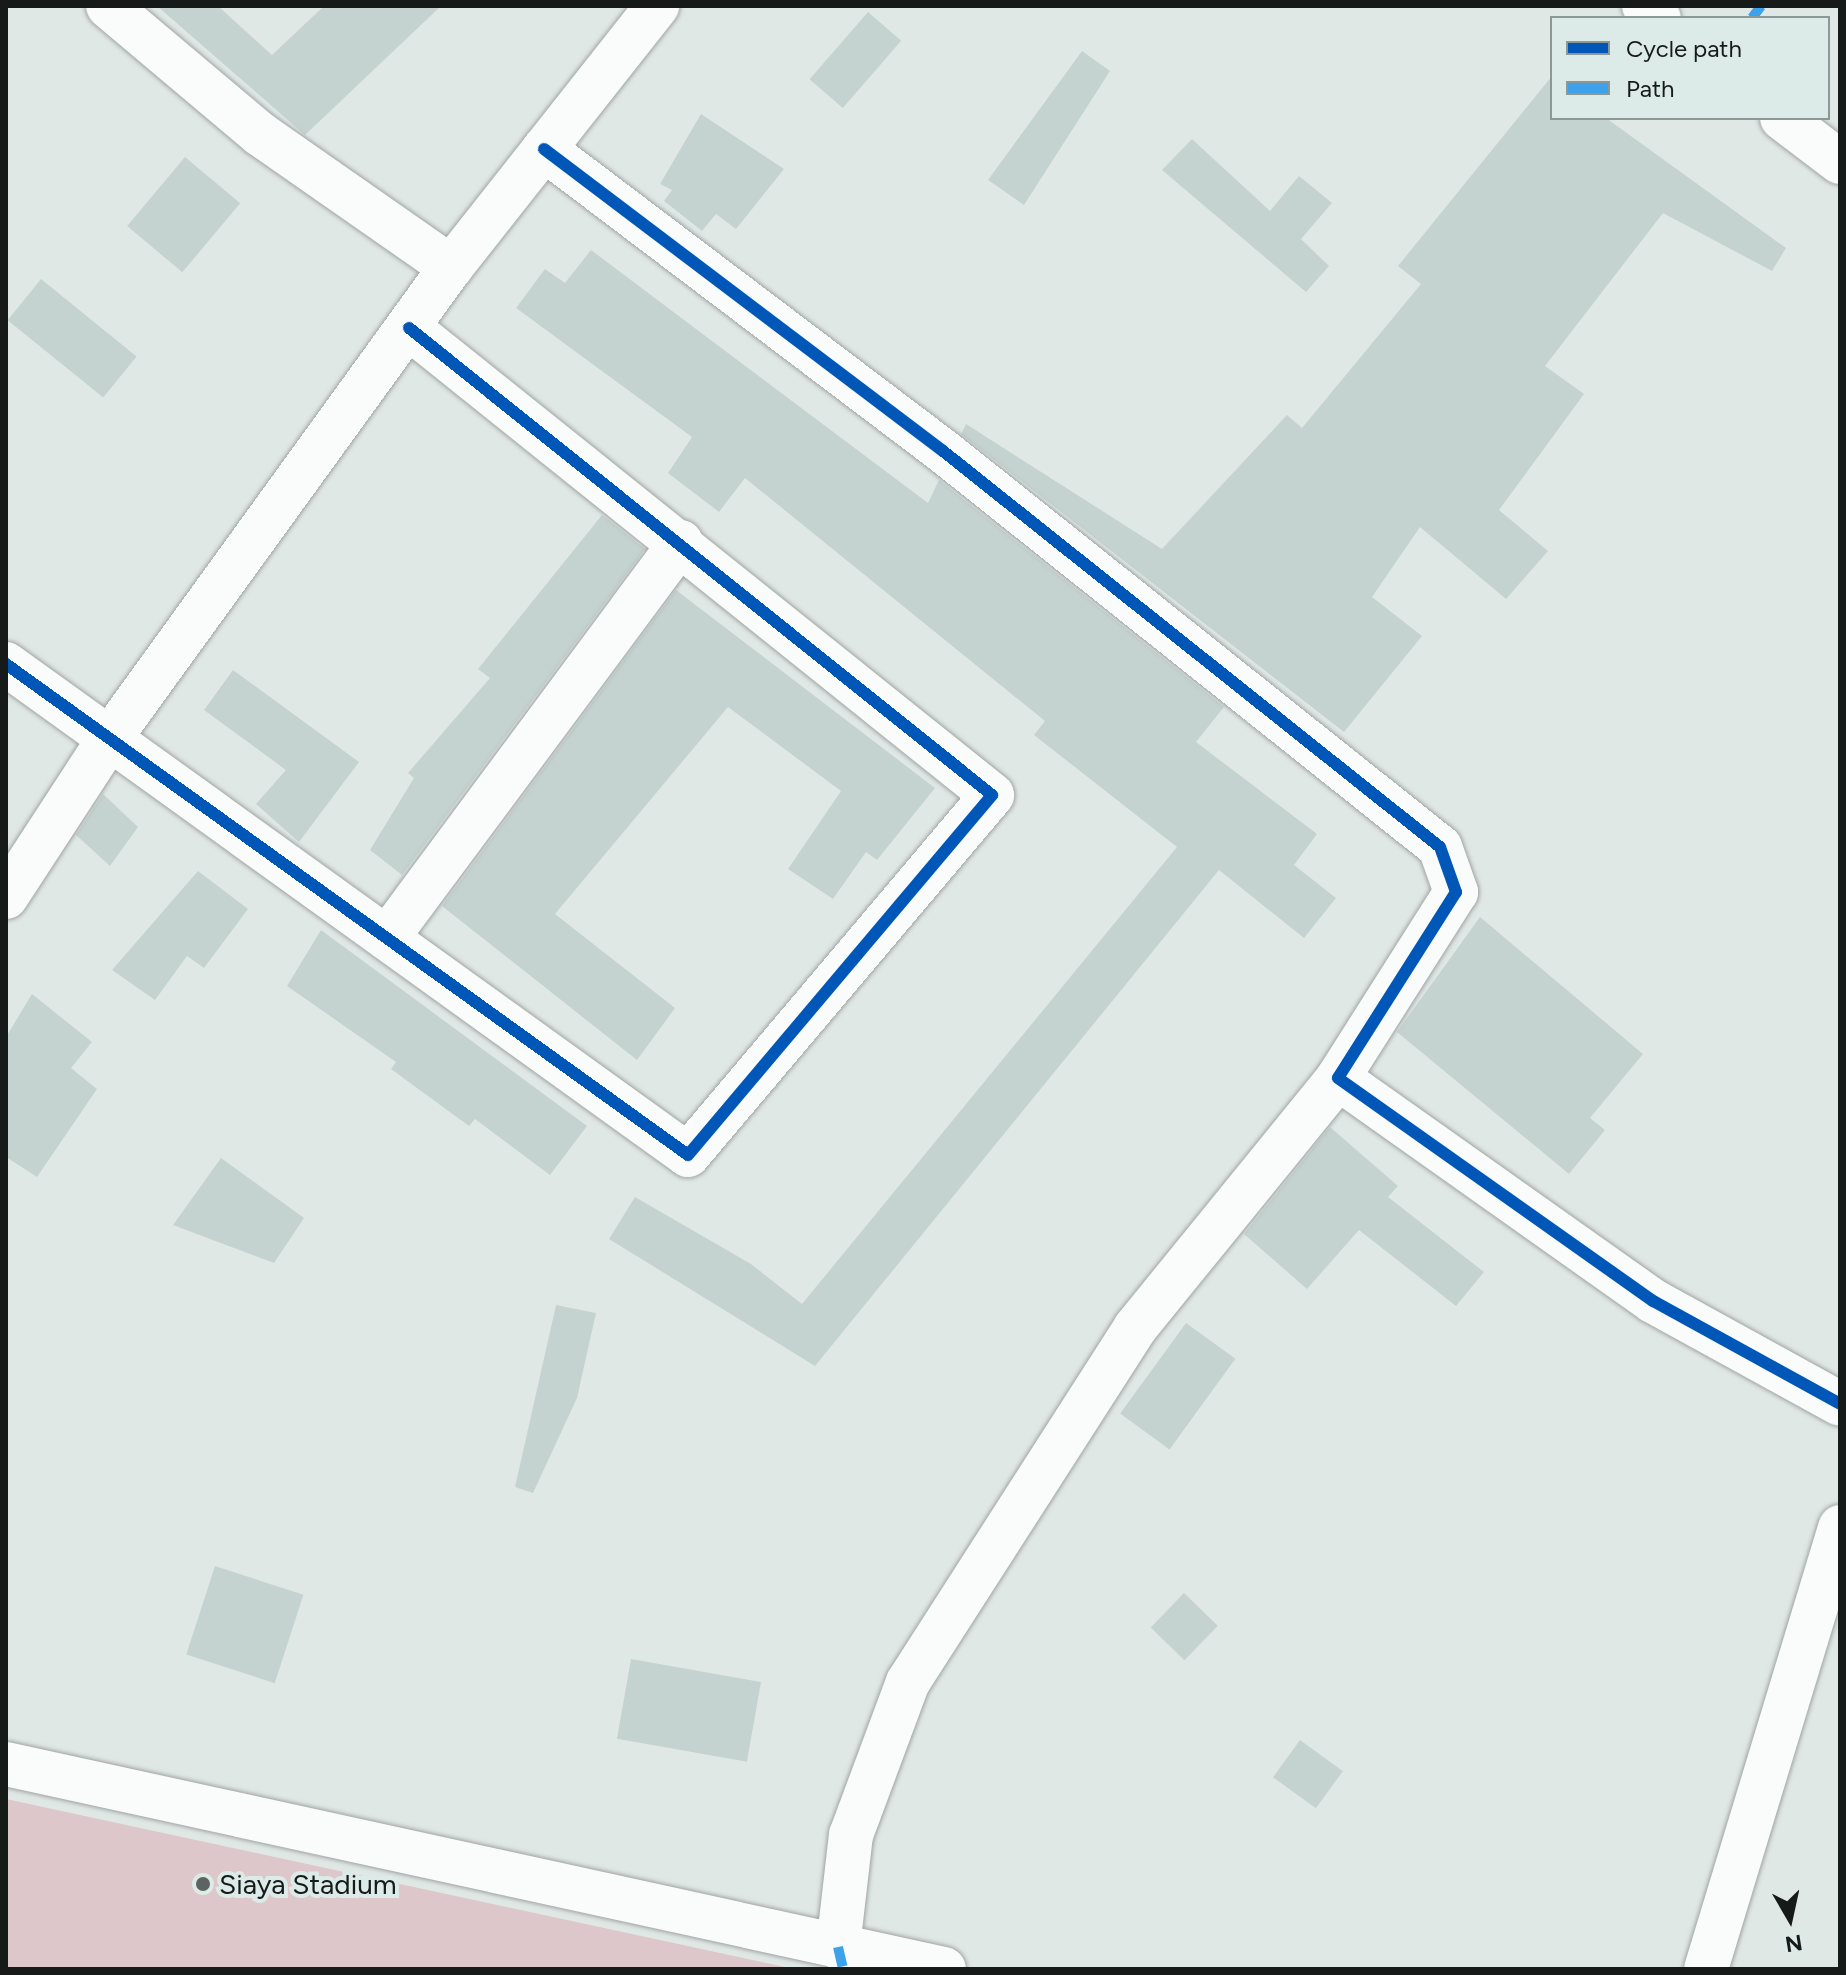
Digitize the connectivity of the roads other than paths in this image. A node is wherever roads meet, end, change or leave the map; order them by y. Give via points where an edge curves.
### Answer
1 (108, 6) edge
2 (657, 6) edge
3 (1785, 120) edge
4 (544, 149) junction
5 (1840, 162) edge
6 (451, 267) junction
7 (409, 328) junction
8 (681, 542) junction
9 (6, 664) edge
10 (107, 742) junction
11 (6, 897) edge
12 (387, 938) junction
13 (1338, 1078) junction
14 (1840, 1404) edge
15 (1840, 1527) edge
16 (6, 1764) edge
17 (838, 1947) junction
18 (944, 1969) edge
19 (1706, 1969) edge

1 - 6 street via 260,134
2 - 4 street
3 - 5 street
4 - 6 street
4 - 13 street via 955,460 1440,847 1456,892
6 - 7 street
7 - 8 street
7 - 10 street
8 - 12 street
8 - 12 street via 992,795 688,1155
9 - 10 street
10 - 11 street
10 - 12 street
13 - 14 street via 1653,1301
13 - 17 street via 1135,1328 908,1682 851,1835
15 - 19 street
16 - 17 street
17 - 18 street

